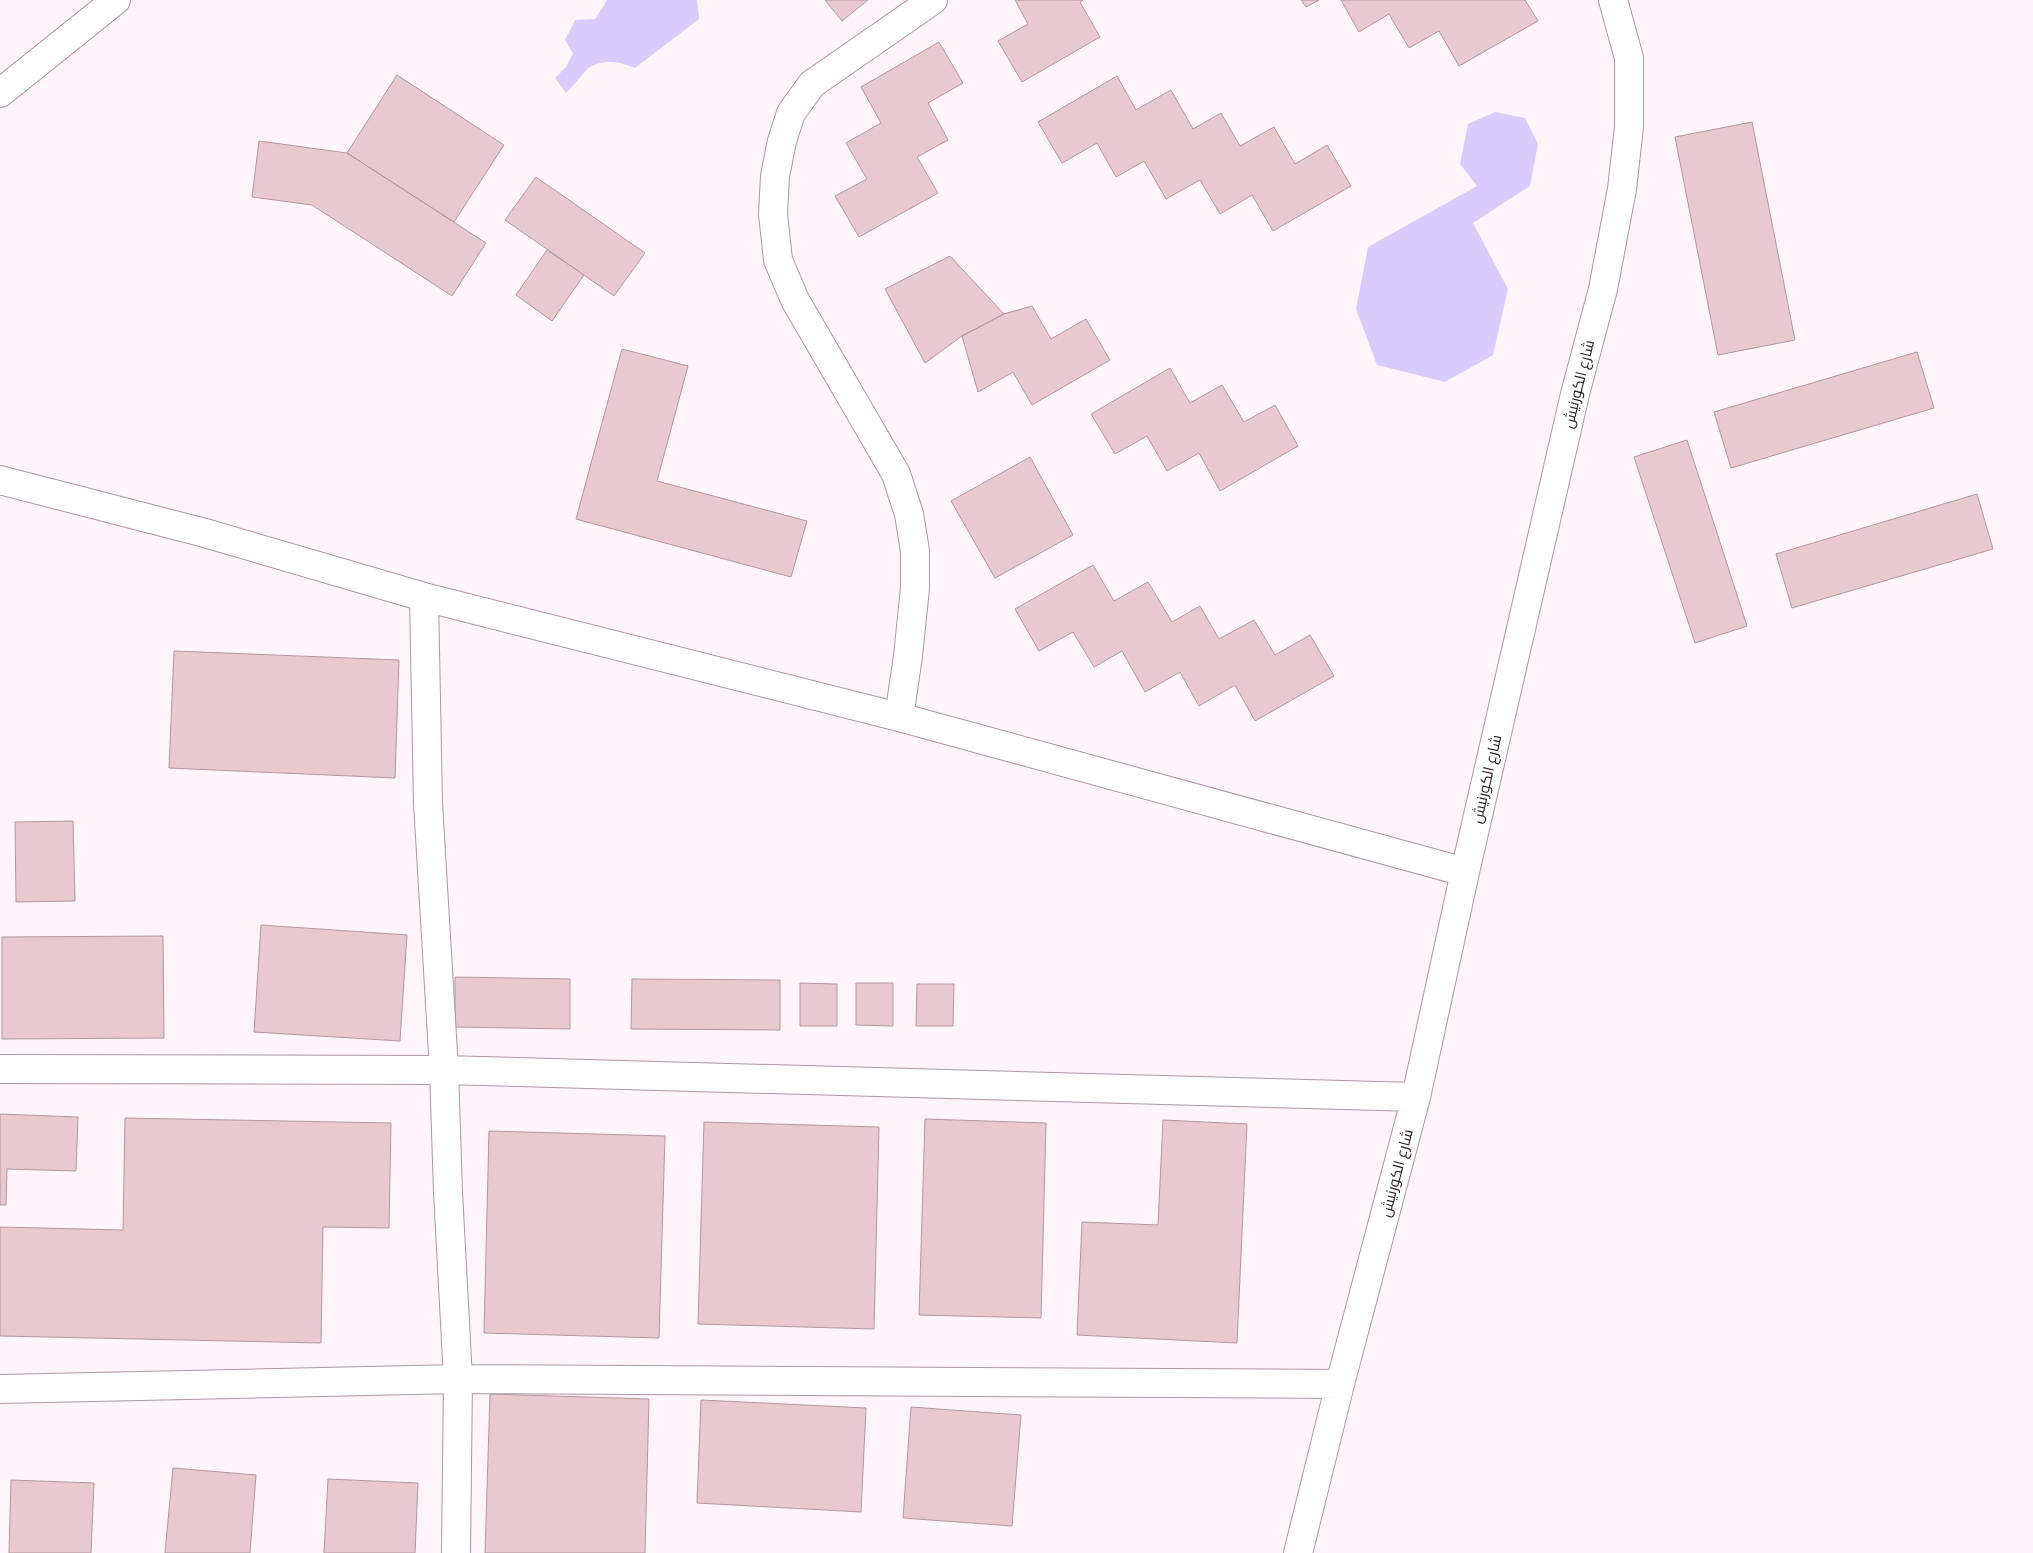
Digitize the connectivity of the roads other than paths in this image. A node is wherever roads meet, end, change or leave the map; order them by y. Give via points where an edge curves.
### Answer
1 (116, 0) edge
2 (933, 0) edge
3 (1612, 0) edge
4 (0, 93) edge
5 (0, 480) edge
6 (424, 597) junction
7 (899, 717) junction
8 (1465, 872) junction
9 (0, 1069) edge
10 (444, 1070) junction
11 (1416, 1097) junction
12 (458, 1379) junction
13 (1340, 1384) junction
14 (0, 1389) edge
15 (456, 1553) edge
16 (1298, 1553) edge

1 - 4 street
2 - 7 street via 812,84 791,113 782,141 775,176 773,214 778,260 795,300 896,474 909,514 915,550 915,588
3 - 8 street, شارع الكورنيش via 1629,58 1629,127 1622,189 1603,289 1575,394
5 - 6 street via 205,533
6 - 7 street
6 - 10 street via 428,803
7 - 8 street
8 - 11 street, شارع الكورنيش
9 - 10 street
10 - 11 street
10 - 12 street
11 - 13 street, شارع الكورنيش
12 - 13 street
12 - 14 street
12 - 15 street
13 - 16 street, شارع الكورنيش

